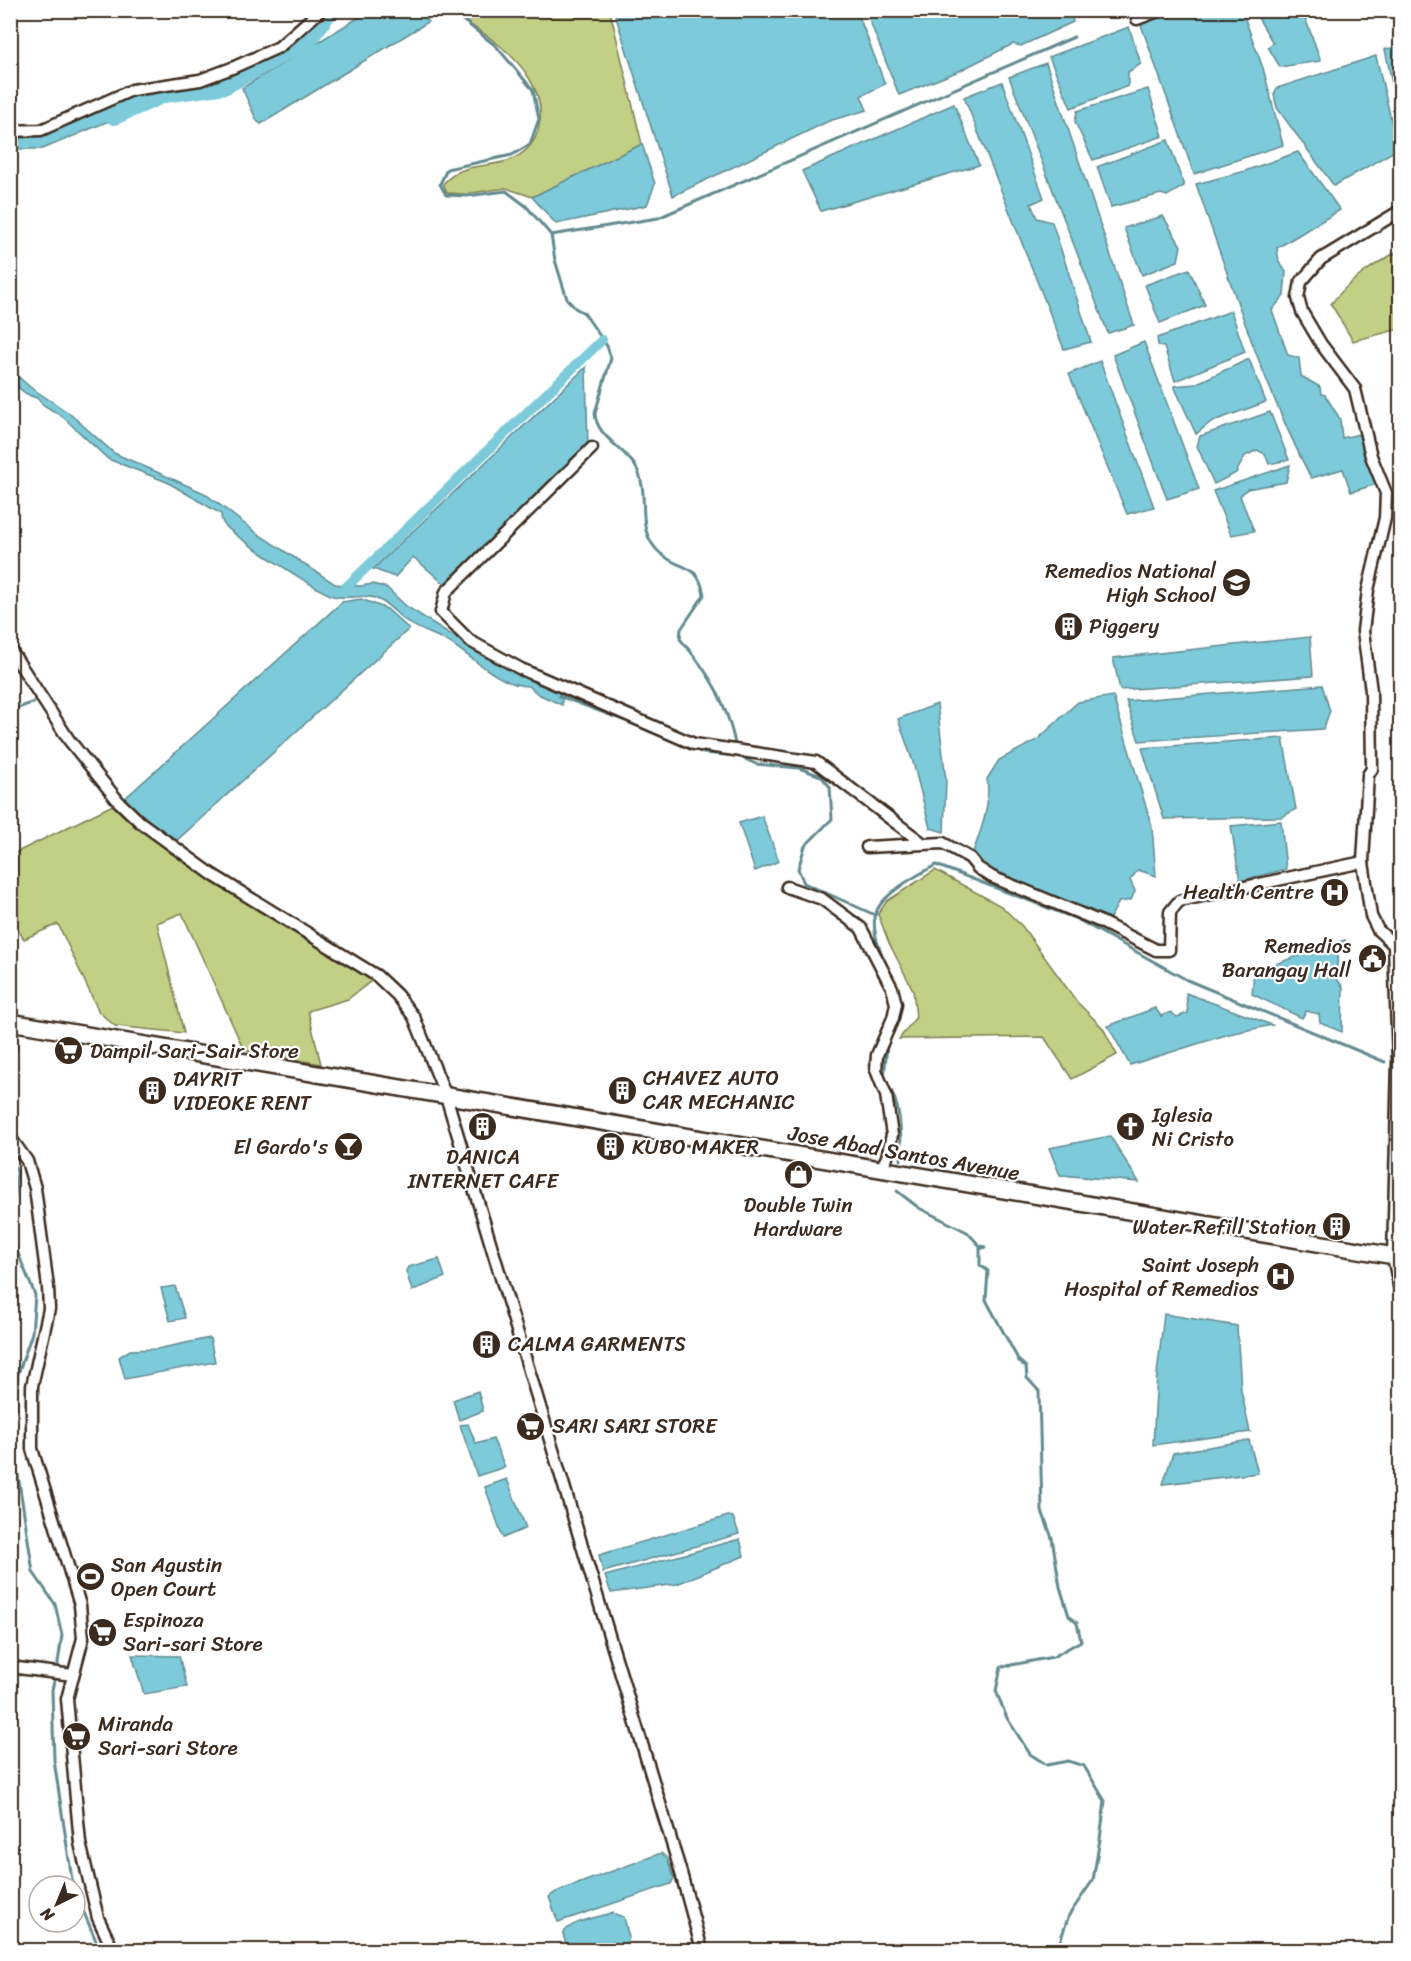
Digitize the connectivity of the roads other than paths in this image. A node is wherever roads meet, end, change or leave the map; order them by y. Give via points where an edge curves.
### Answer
1 (321, 10) edge
2 (1161, 10) edge
3 (1137, 20) dead end
4 (10, 130) edge
5 (1401, 211) edge
6 (592, 448) dead end
7 (10, 649) edge
8 (921, 842) junction
9 (867, 847) dead end
10 (1363, 862) junction
11 (787, 887) dead end
12 (11, 1022) edge
13 (10, 1049) edge
14 (1399, 1062) edge
15 (446, 1096) junction
16 (10, 1137) edge
17 (879, 1170) junction
18 (1397, 1257) edge
19 (1401, 1291) edge
20 (10, 1667) edge
21 (68, 1674) junction
22 (113, 1950) edge
23 (702, 1950) edge

1 - 4 street via 279,47 232,68 200,80 132,90 41,130
2 - 3 street
5 - 10 street via 1321,259 1301,282 1298,298 1321,344 1355,389 1371,456 1386,494 1363,632 1371,691 1372,769 1368,775
6 - 8 street via 446,592 441,612 470,641 521,669 694,744 816,762
7 - 15 street via 69,740 140,822 213,875 377,976 397,995 414,1017
8 - 9 street
8 - 10 street via 943,843 970,858 992,877 1101,922 1156,950 1169,950 1170,912 1179,901
10 - 14 street via 1373,922 1394,945
11 - 17 street via 822,899 861,928 892,988 896,1004 877,1055 876,1070 886,1095 892,1135 887,1158
12 - 13 street
12 - 15 highway, Jose Abad Santos Avenue
14 - 18 street
15 - 17 highway, Jose Abad Santos Avenue
15 - 23 street
16 - 21 street via 27,1161 35,1188 48,1287 49,1309 32,1386 32,1449 80,1605 83,1638
17 - 18 highway, Jose Abad Santos Avenue
18 - 19 street
20 - 21 street
21 - 22 street via 80,1843 98,1918

